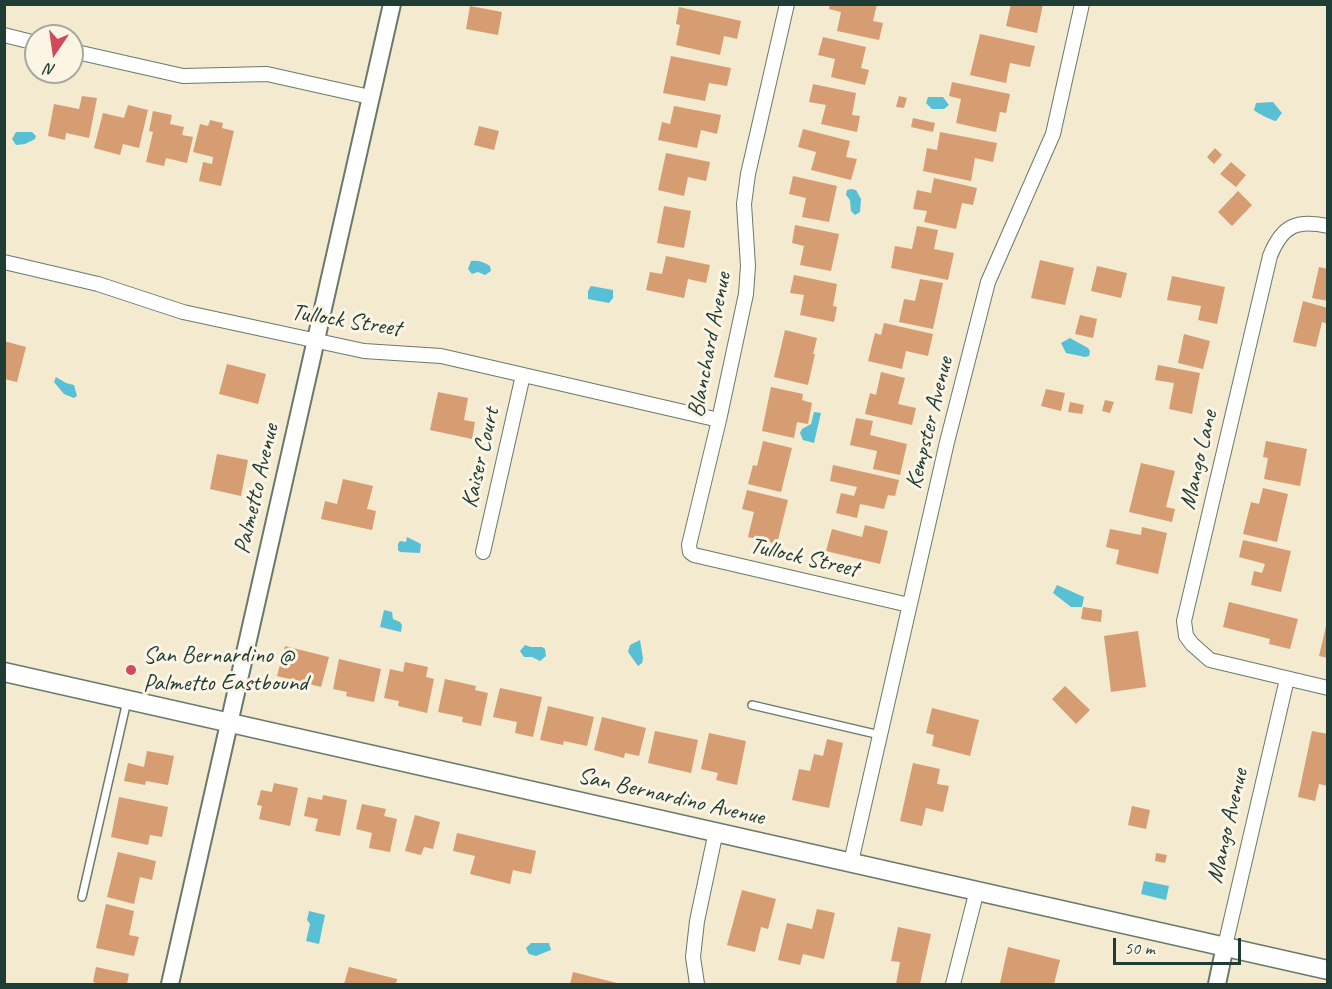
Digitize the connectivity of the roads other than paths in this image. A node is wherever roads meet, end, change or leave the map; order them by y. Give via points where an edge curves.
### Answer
1 (392, 4) edge
2 (787, 4) edge
3 (1082, 4) edge
4 (4, 36) edge
5 (24, 40) edge
6 (84, 54) edge
7 (370, 97) junction
8 (1328, 226) edge
9 (4, 261) edge
10 (315, 341) junction
11 (523, 375) junction
12 (719, 420) junction
13 (483, 552) dead end
14 (690, 552) joint
15 (909, 606) junction
16 (4, 672) edge
17 (1287, 679) junction
18 (1328, 688) edge
19 (127, 701) junction
20 (752, 705) dead end
21 (229, 724) junction
22 (880, 735) junction
23 (716, 831) junction
24 (851, 862) junction
25 (977, 890) junction
26 (82, 897) dead end
27 (1225, 946) junction
28 (1328, 970) edge
29 (170, 984) edge
30 (697, 984) edge
31 (954, 984) edge
32 (1217, 984) edge

1 - 7 street, Palmetto Avenue
2 - 12 street, Blanchard Avenue via 748,174 744,204 748,280
3 - 15 street, Kempster Avenue via 1053,134 988,282
4 - 5 street
6 - 7 street via 183,76 267,74
7 - 10 street, Palmetto Avenue
8 - 17 street, Mango Lane via 1290,226 1279,237 1270,256 1184,621 1192,645 1210,660
9 - 10 street, Tullock Street via 98,284 183,312
10 - 11 street, Tullock Street via 381,354 441,356
10 - 21 street, Palmetto Avenue
11 - 12 street, Tullock Street
11 - 13 street, Kaiser Court
12 - 14 street, Blanchard Avenue
14 - 15 street, Tullock Street
15 - 22 street, Kempster Avenue
16 - 19 main road, San Bernardino Avenue
17 - 18 street
17 - 27 street, Mango Avenue
19 - 21 main road, San Bernardino Avenue
19 - 26 lane
20 - 22 lane
21 - 23 main road, San Bernardino Avenue
21 - 29 street, Palmetto Avenue
22 - 24 street, Kempster Avenue
23 - 24 main road, San Bernardino Avenue
23 - 30 street via 697,921 693,957
24 - 25 main road, San Bernardino Avenue
25 - 27 main road, San Bernardino Avenue
25 - 31 street
27 - 28 main road, San Bernardino Avenue
27 - 32 street, Mango Avenue

